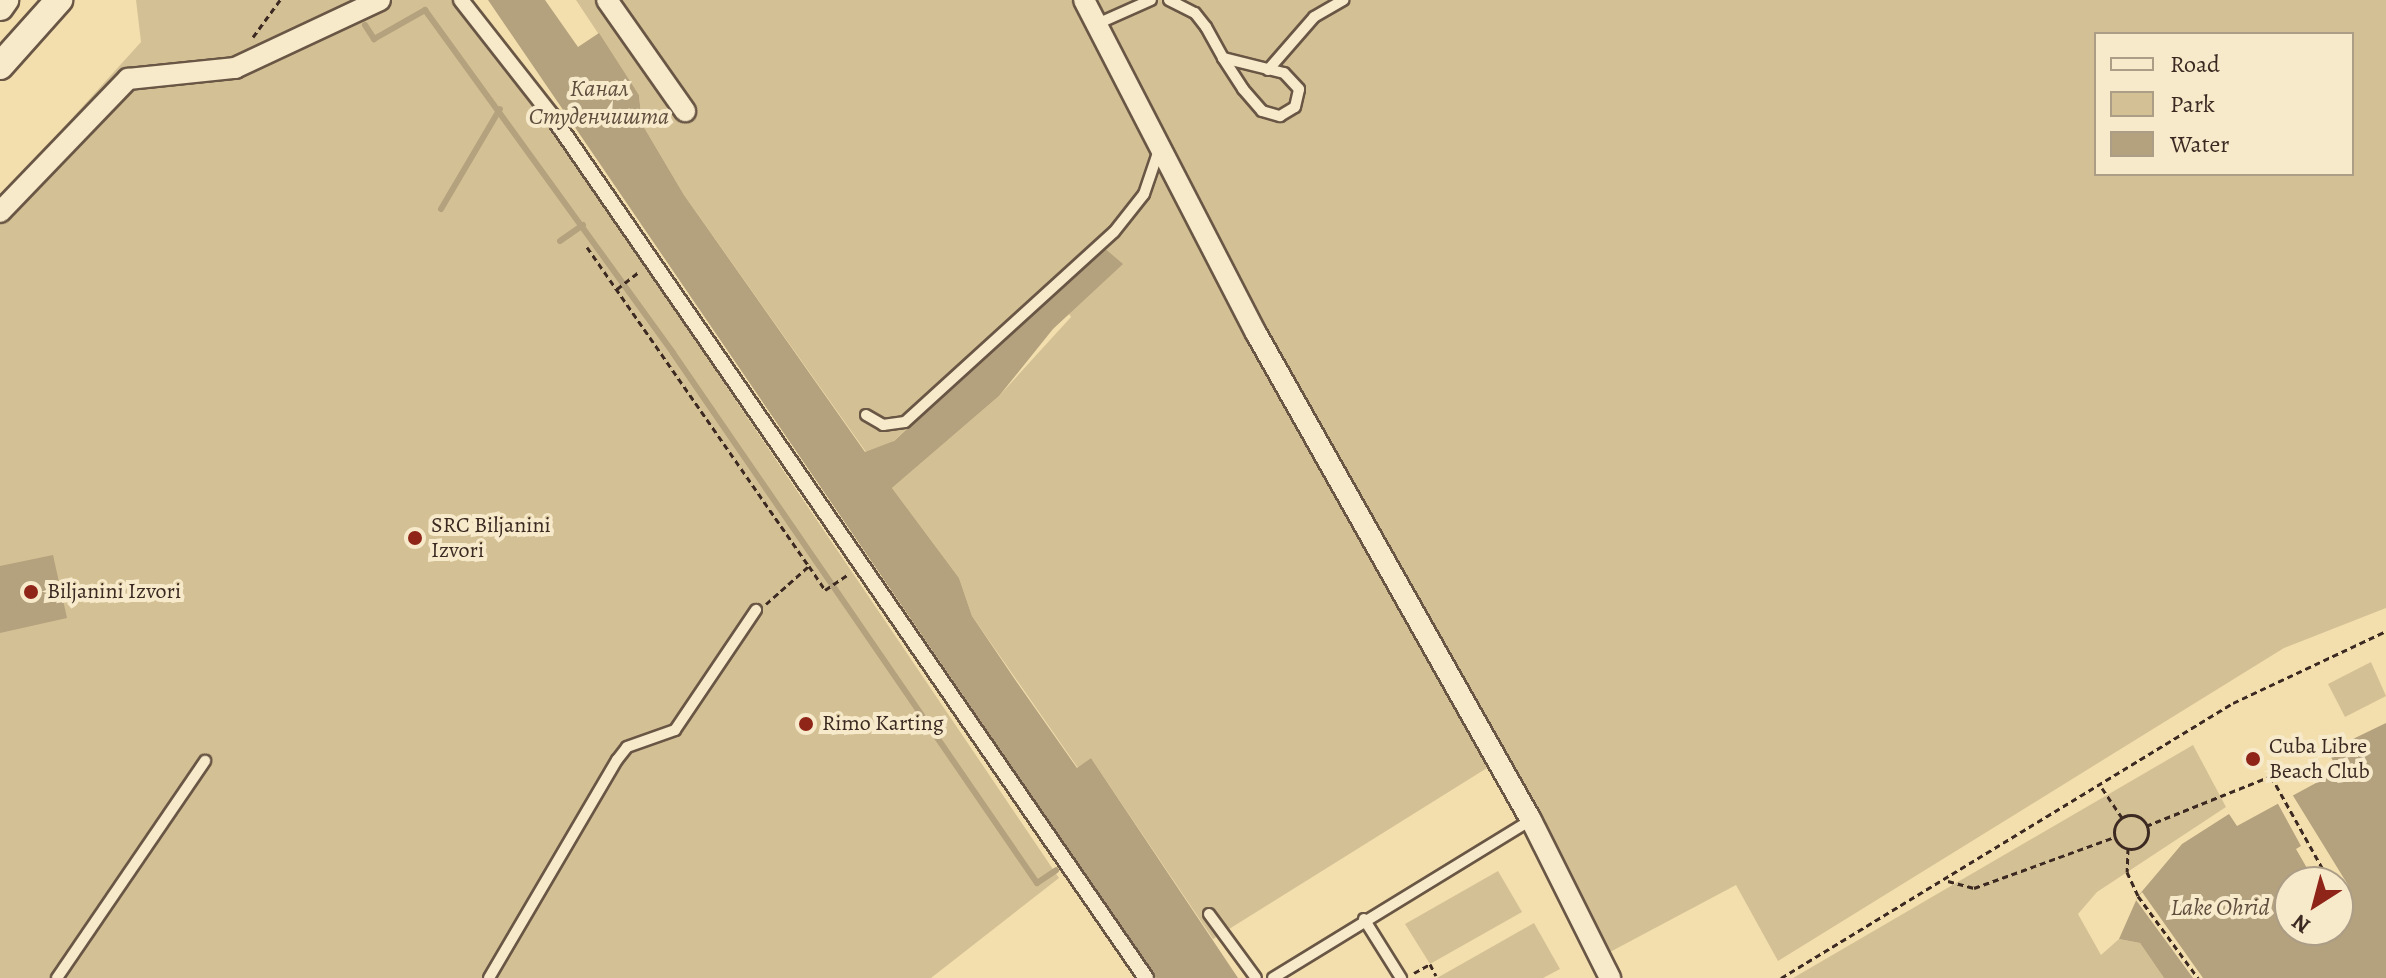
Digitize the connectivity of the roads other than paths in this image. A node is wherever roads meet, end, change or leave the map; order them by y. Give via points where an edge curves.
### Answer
1 (5, 0) edge
2 (59, 0) edge
3 (380, 0) edge
4 (461, 0) edge
5 (607, 0) edge
6 (1084, 0) edge
7 (1151, 0) edge
8 (1169, 0) edge
9 (1343, 0) edge
10 (0, 7) edge
11 (1097, 24) junction
12 (1223, 58) junction
13 (0, 66) edge
14 (1268, 70) junction
15 (685, 111) dead end
16 (1159, 144) junction
17 (0, 212) edge
18 (866, 415) dead end
19 (756, 610) road end
20 (205, 761) dead end
21 (1531, 820) junction
22 (1209, 914) dead end
23 (1364, 919) junction
24 (57, 978) edge
25 (489, 978) edge
26 (1146, 978) edge
27 (1256, 978) edge
28 (1273, 978) edge
29 (1403, 978) edge
30 (1610, 978) edge

1 - 10 main road
2 - 13 main road
3 - 17 street via 235,68 128,79
4 - 26 street via 552,116
5 - 15 street
6 - 11 street
7 - 11 lane
8 - 12 lane via 1195,13
9 - 14 lane via 1314,17
11 - 16 street
12 - 14 lane
12 - 14 lane via 1262,111 1288,113 1299,89
16 - 18 lane via 1152,180 1114,232 905,422 883,425
16 - 21 street via 1256,333
19 - 25 lane via 675,730 627,747 617,760
20 - 24 lane
21 - 23 lane
21 - 30 street
22 - 27 lane
23 - 28 lane
23 - 29 lane

